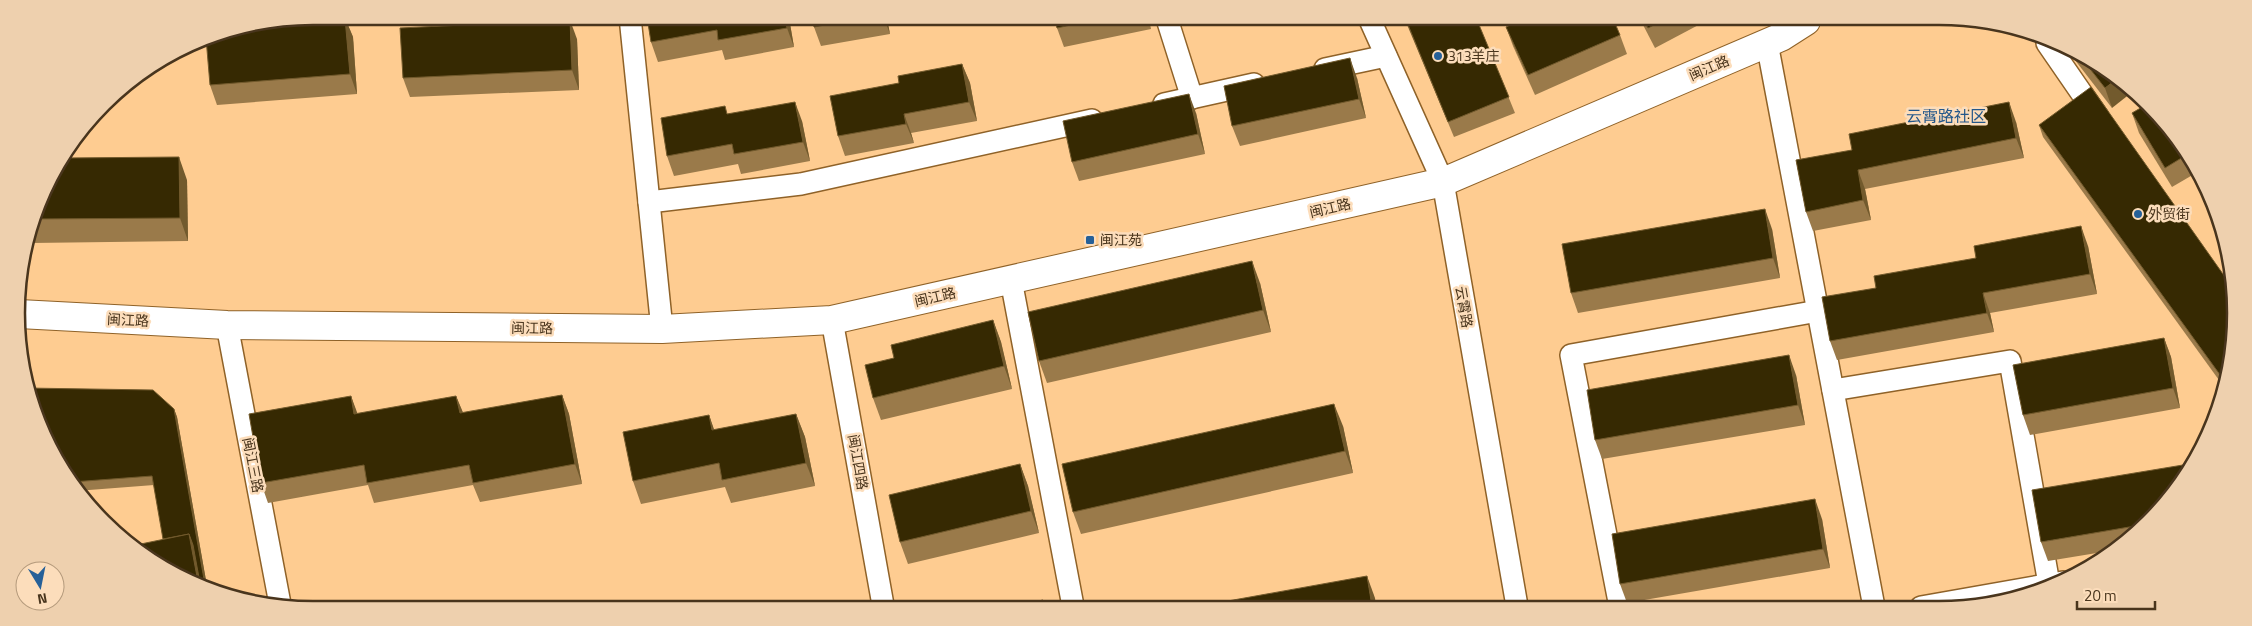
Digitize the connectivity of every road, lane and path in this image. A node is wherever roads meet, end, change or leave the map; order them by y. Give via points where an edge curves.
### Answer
1 (631, 25) edge
2 (1169, 25) edge
3 (1372, 25) edge
4 (1799, 25) edge
5 (1767, 43) junction
6 (2050, 48) edge
7 (1386, 56) junction
8 (1306, 73) edge
9 (1278, 79) edge
10 (1192, 98) junction
11 (1143, 108) edge
12 (1114, 115) edge
13 (2109, 133) edge
14 (1443, 182) junction
15 (649, 202) junction
16 (1011, 280) junction
17 (1818, 311) junction
18 (25, 314) edge
19 (832, 320) junction
20 (227, 325) junction
21 (662, 329) junction
22 (1833, 390) junction
23 (2055, 576) edge
24 (2019, 590) edge
25 (279, 599) edge
26 (1961, 600) edge
27 (883, 601) edge
28 (1072, 601) edge
29 (1516, 601) edge
30 (1619, 601) edge
31 (1873, 601) edge

1 - 15 street
2 - 10 street
3 - 7 street, 云霄路
4 - 5 street, 闽江路
5 - 14 street, 闽江路
5 - 17 street
6 - 13 street
7 - 8 street
7 - 14 street, 云霄路
9 - 10 street
10 - 11 street
12 - 15 street via 801,184
14 - 16 street, 闽江路
14 - 29 street, 云霄路
15 - 21 street
16 - 19 street, 闽江路
16 - 28 street
17 - 22 street
17 - 30 street via 1571,355
18 - 20 street, 闽江路
19 - 21 street, 闽江路
19 - 27 street, 闽江四路
20 - 21 street, 闽江路
20 - 25 street, 闽江三路
22 - 23 street via 2010,361
22 - 31 street
24 - 26 street

